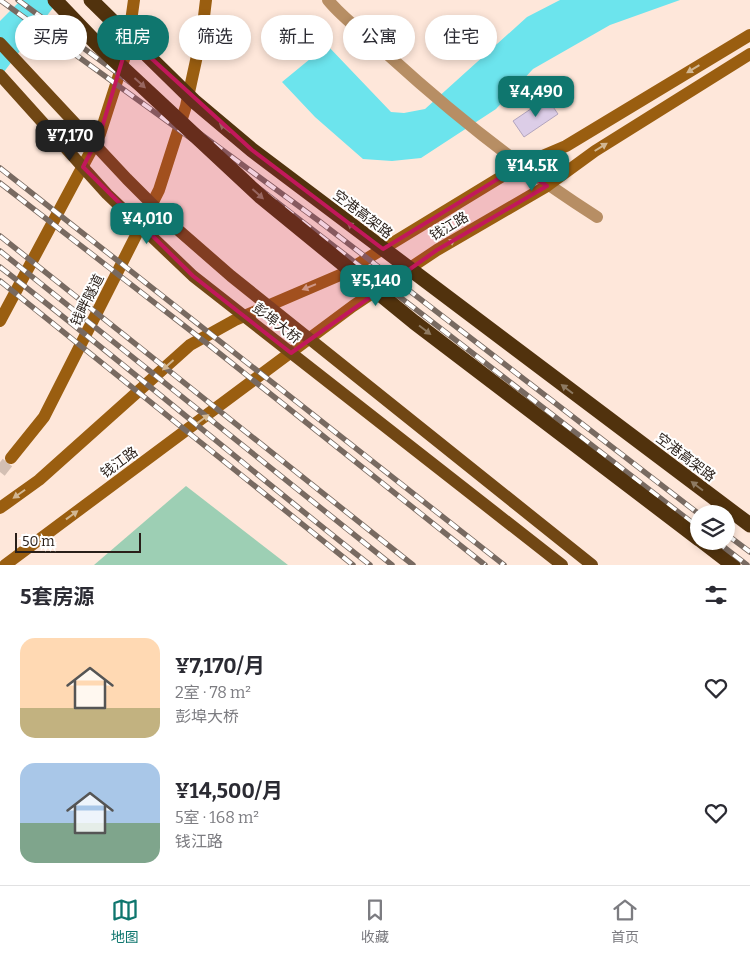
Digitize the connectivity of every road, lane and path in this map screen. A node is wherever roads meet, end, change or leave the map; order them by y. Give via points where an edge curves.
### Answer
1 (55, 0) edge
2 (91, 0) edge
3 (134, 0) edge
4 (206, 0) edge
5 (328, 0) edge
6 (750, 35) edge
7 (0, 43) edge
8 (750, 54) edge
9 (0, 75) edge
10 (519, 166) junction
11 (547, 186) junction
12 (598, 218) dead end
13 (0, 321) edge
14 (11, 458) tunnel mouth
15 (0, 508) edge
16 (750, 525) edge
17 (690, 532) edge
18 (713, 550) edge
19 (5, 565) edge
20 (562, 565) edge
21 (592, 565) edge
22 (733, 565) edge

1 -> 17 highway, bridge via 98,45 261,197 414,322
16 -> 2 highway, 空港高架路, bridge via 252,150 195,102
3 - 13 main road via 127,50 100,134
4 - 14 main road, 钱畔隧道 via 186,106 159,190 44,417
5 - 10 street via 432,95
6 -> 10 main road, 钱江路 via 566,146
7 - 21 main road, 彭埠大桥, bridge via 176,228 231,276
11 -> 8 main road, 钱江路 via 595,151
9 - 20 main road, 彭埠大桥, bridge via 107,194 193,276
10 - 11 street
10 -> 15 main road, 钱江路 via 340,275 235,320 190,345 39,480
11 - 12 street
19 -> 11 main road, 钱江路 via 353,306 437,250
18 - 22 highway

